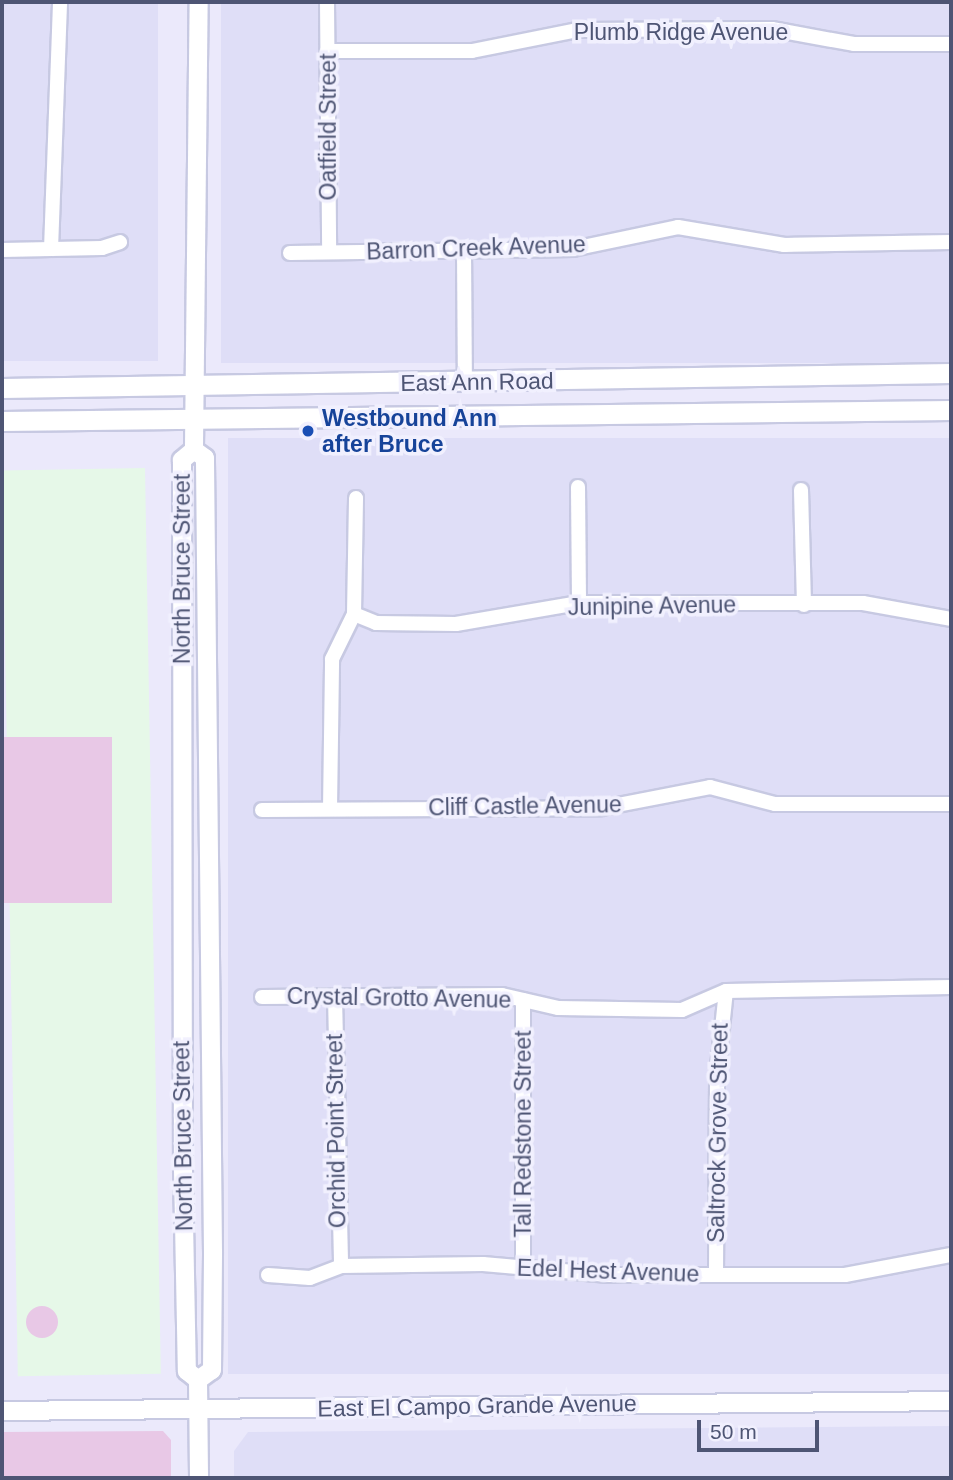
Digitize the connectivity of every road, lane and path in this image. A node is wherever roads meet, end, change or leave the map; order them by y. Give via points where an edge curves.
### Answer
1 (60, 2) edge
2 (199, 2) edge
3 (327, 2) edge
4 (951, 44) edge
5 (327, 51) junction
6 (120, 242) dead end
7 (951, 242) edge
8 (51, 249) junction
9 (2, 250) edge
10 (464, 250) junction
11 (329, 252) junction
12 (290, 253) dead end
13 (951, 373) edge
14 (465, 383) junction
15 (197, 384) junction
16 (2, 388) edge
17 (951, 410) edge
18 (194, 418) junction
19 (2, 421) edge
20 (194, 446) dead end
21 (578, 487) dead end
22 (801, 490) dead end
23 (356, 498) dead end
24 (579, 603) junction
25 (804, 604) junction
26 (355, 614) junction
27 (951, 619) edge
28 (951, 804) edge
29 (330, 809) junction
30 (262, 810) dead end
31 (951, 987) edge
32 (726, 991) junction
33 (262, 997) dead end
34 (335, 997) junction
35 (523, 1000) junction
36 (951, 1255) edge
37 (341, 1266) junction
38 (523, 1269) junction
39 (268, 1275) dead end
40 (716, 1275) junction
41 (198, 1380) junction
42 (951, 1401) edge
43 (198, 1410) junction
44 (2, 1411) edge
45 (199, 1478) edge

1 - 8 street
2 - 15 street, North Bruce Street
3 - 5 street, Oatfield Street
4 - 5 street, Plumb Ridge Avenue via 854,44 772,29 577,30 472,51
5 - 11 street, Oatfield Street
6 - 8 street
7 - 10 street, Barron Creek Avenue via 784,245 678,227 573,249
8 - 9 street
10 - 11 street, Barron Creek Avenue
10 - 14 street
11 - 12 street, Barron Creek Avenue
13 - 14 main road, East Ann Road
14 - 15 main road, East Ann Road
15 - 16 main road, East Ann Road
15 - 18 street, North Bruce Street
17 - 18 main road, East Ann Road
18 - 19 main road, East Ann Road
18 - 20 street, North Bruce Street
21 - 24 street
22 - 25 street
23 - 26 street
24 - 25 street, Junipine Avenue
24 - 26 street, Junipine Avenue via 456,624 376,623
25 - 27 street, Junipine Avenue via 863,603
26 - 29 street via 332,659
28 - 29 street, Cliff Castle Avenue via 775,804 710,787 602,808
29 - 30 street, Cliff Castle Avenue
31 - 32 street, Crystal Grotto Avenue
32 - 35 street, Crystal Grotto Avenue via 682,1010 558,1008
32 - 40 street, Saltrock Grove Street via 717,1076
33 - 34 street, Crystal Grotto Avenue
34 - 35 street, Crystal Grotto Avenue
34 - 37 street, Orchid Point Street
35 - 38 street, Tall Redstone Street
36 - 40 street, Edel Hest Avenue via 845,1275
37 - 38 street, Edel Hest Avenue
37 - 39 street, Edel Hest Avenue via 310,1278
38 - 40 street, Edel Hest Avenue
41 - 41 street, North Bruce Street via 212,1370 213,1252 205,458 194,450 181,460 183,1143 187,1371
41 - 43 street, North Bruce Street
42 - 43 street, East El Campo Grande Avenue
43 - 44 street, East El Campo Grande Avenue
43 - 45 street, North Bruce Street

